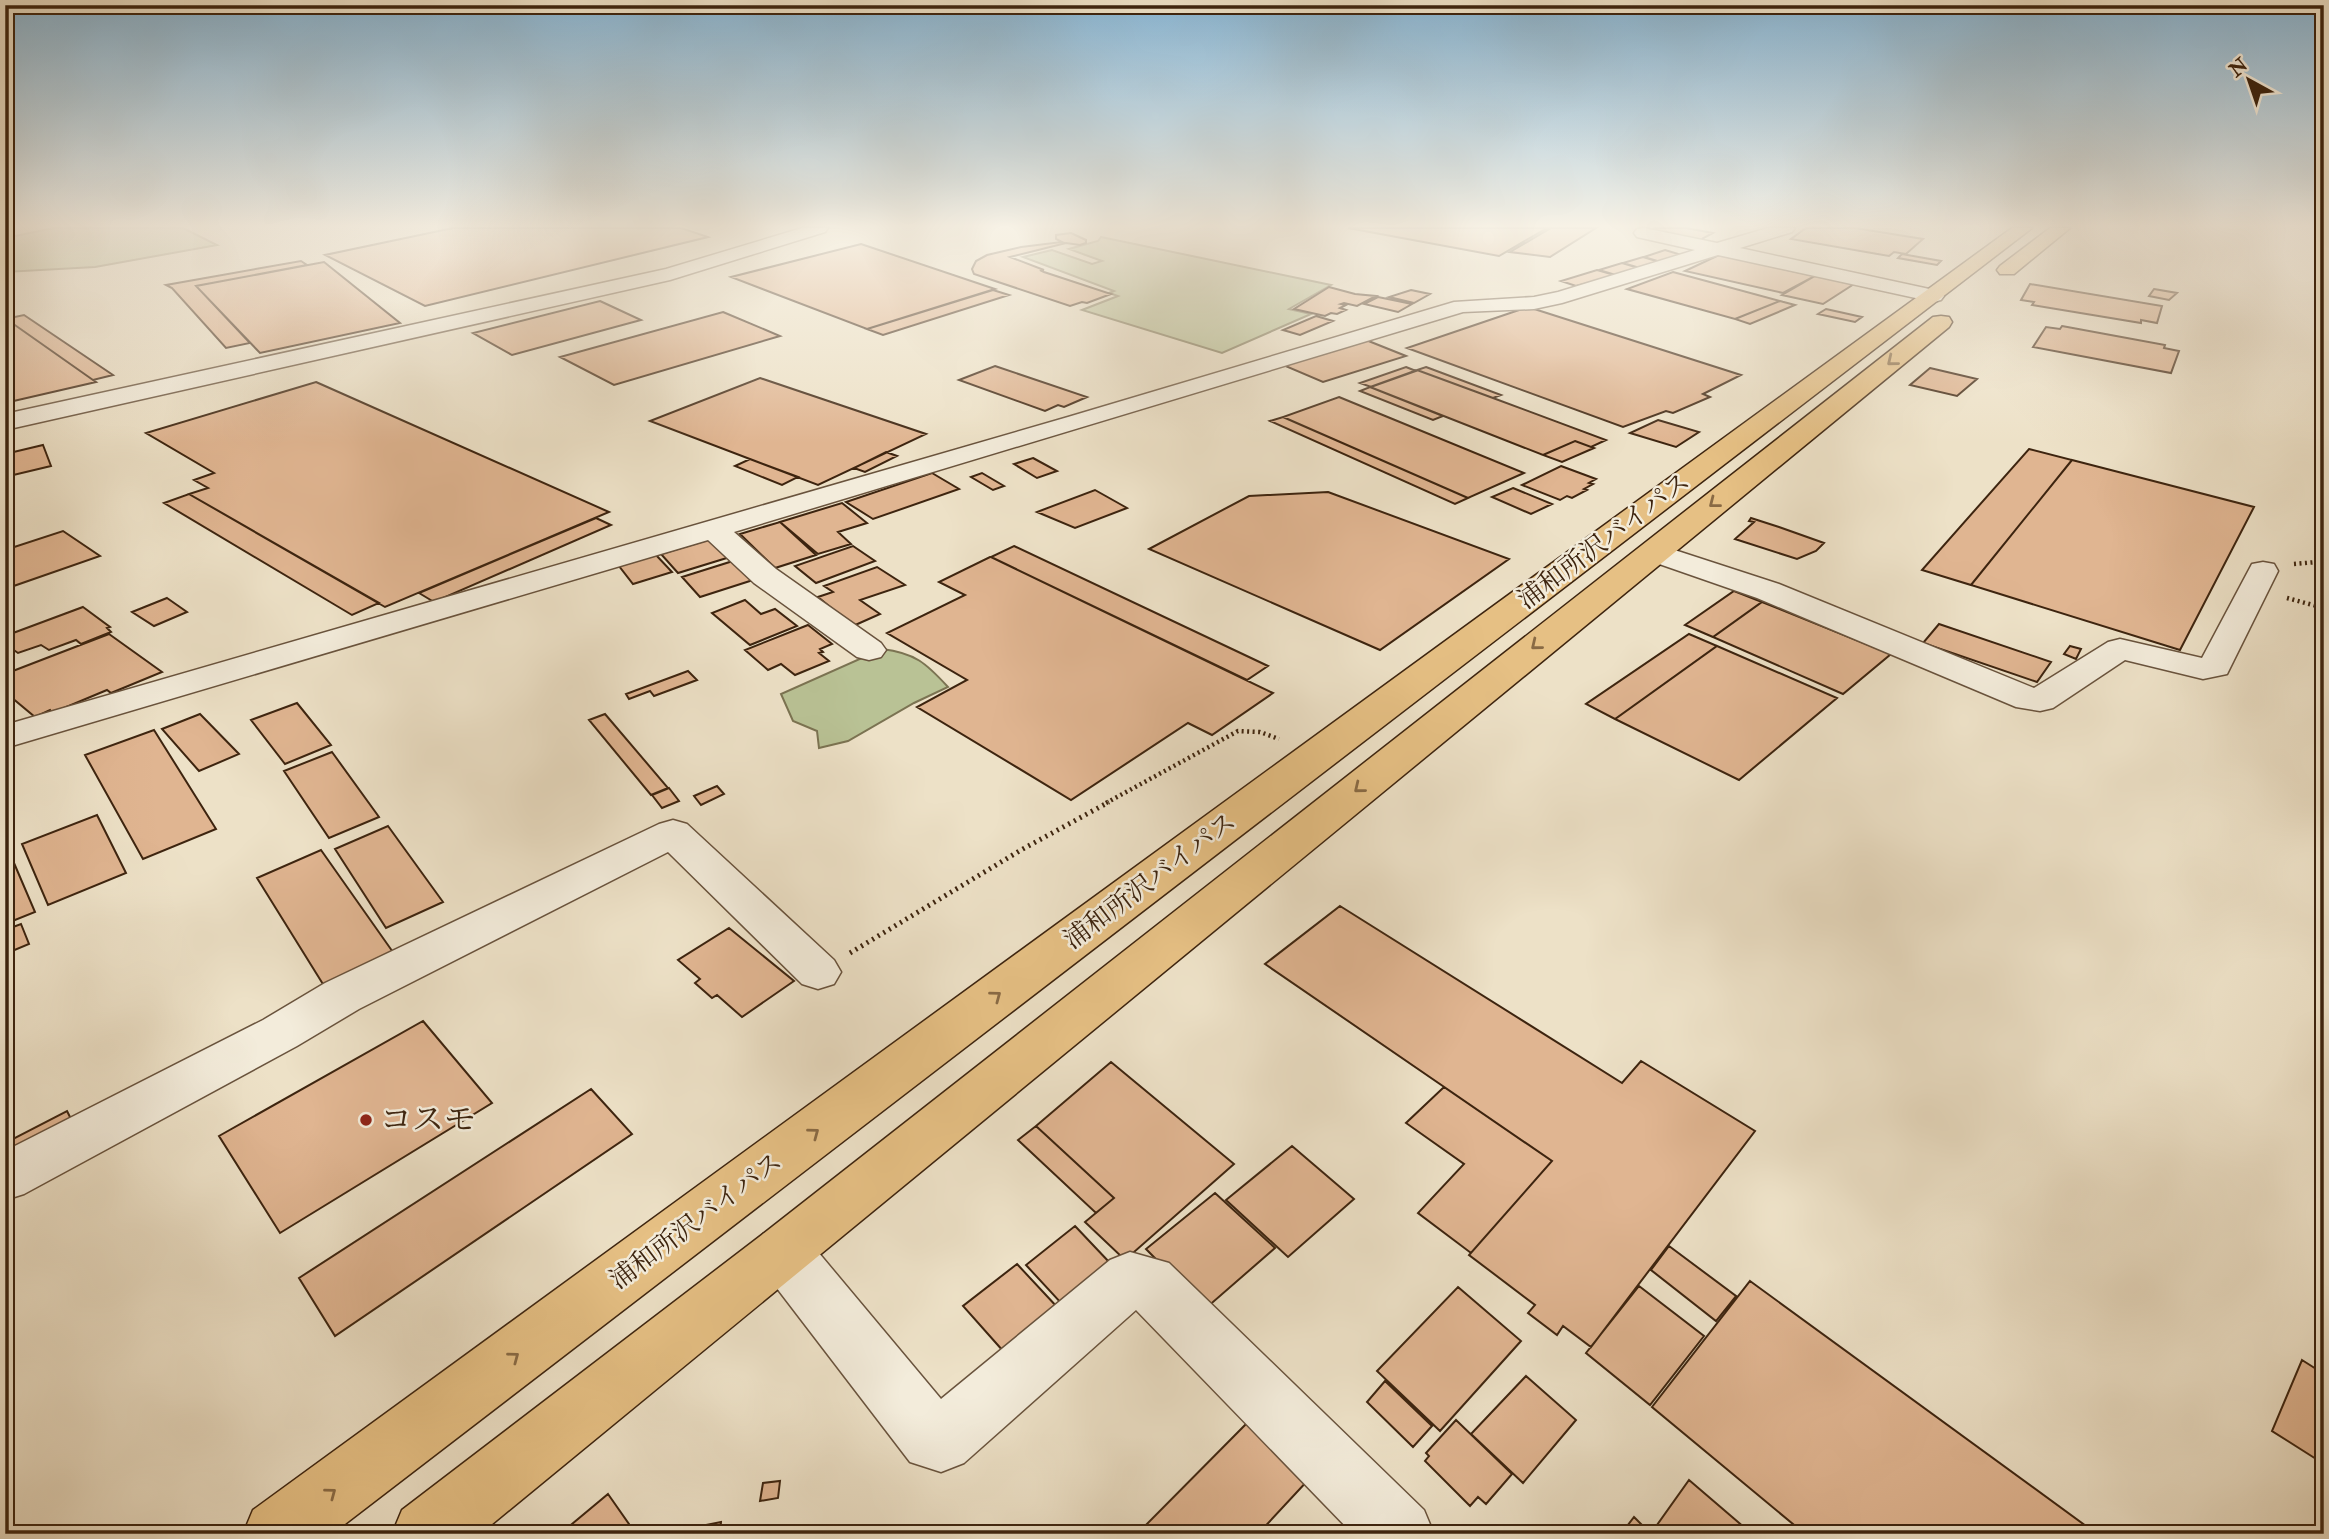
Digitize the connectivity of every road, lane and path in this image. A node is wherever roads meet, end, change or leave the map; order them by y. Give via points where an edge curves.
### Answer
1 (554, 300) edge
2 (1482, 300) edge
3 (1549, 300) edge
4 (1929, 300) edge
5 (1971, 300) edge
6 (1461, 306) junction
7 (5, 422) edge
8 (713, 530) junction
9 (1653, 552) junction
10 (2263, 571) dead end
11 (869, 650) dead end
12 (9, 731) edge
13 (1318, 755) junction
14 (818, 972) joint
15 (5, 1177) edge
16 (783, 1252) junction
17 (276, 1534) edge
18 (426, 1534) edge
19 (1399, 1534) edge

1 - 7 street
2 - 6 street
3 - 6 street
4 - 13 highway, 浦和所沢バイパス
5 -> 9 highway, 浦和所沢バイパス
6 - 8 street
8 - 11 street via 765,576
8 - 12 street
9 - 10 street via 1768,591 2040,700 2120,649 2203,669 2215,667
9 -> 16 highway, 浦和所沢バイパス
13 - 14 path via 1260,732 1238,732 1021,850
17 -> 13 highway, 浦和所沢バイパス
14 - 15 street via 673,833 342,996 268,1040
16 - 18 highway, 浦和所沢バイパス
16 - 19 street via 933,1439 942,1440 1130,1279 1148,1282

